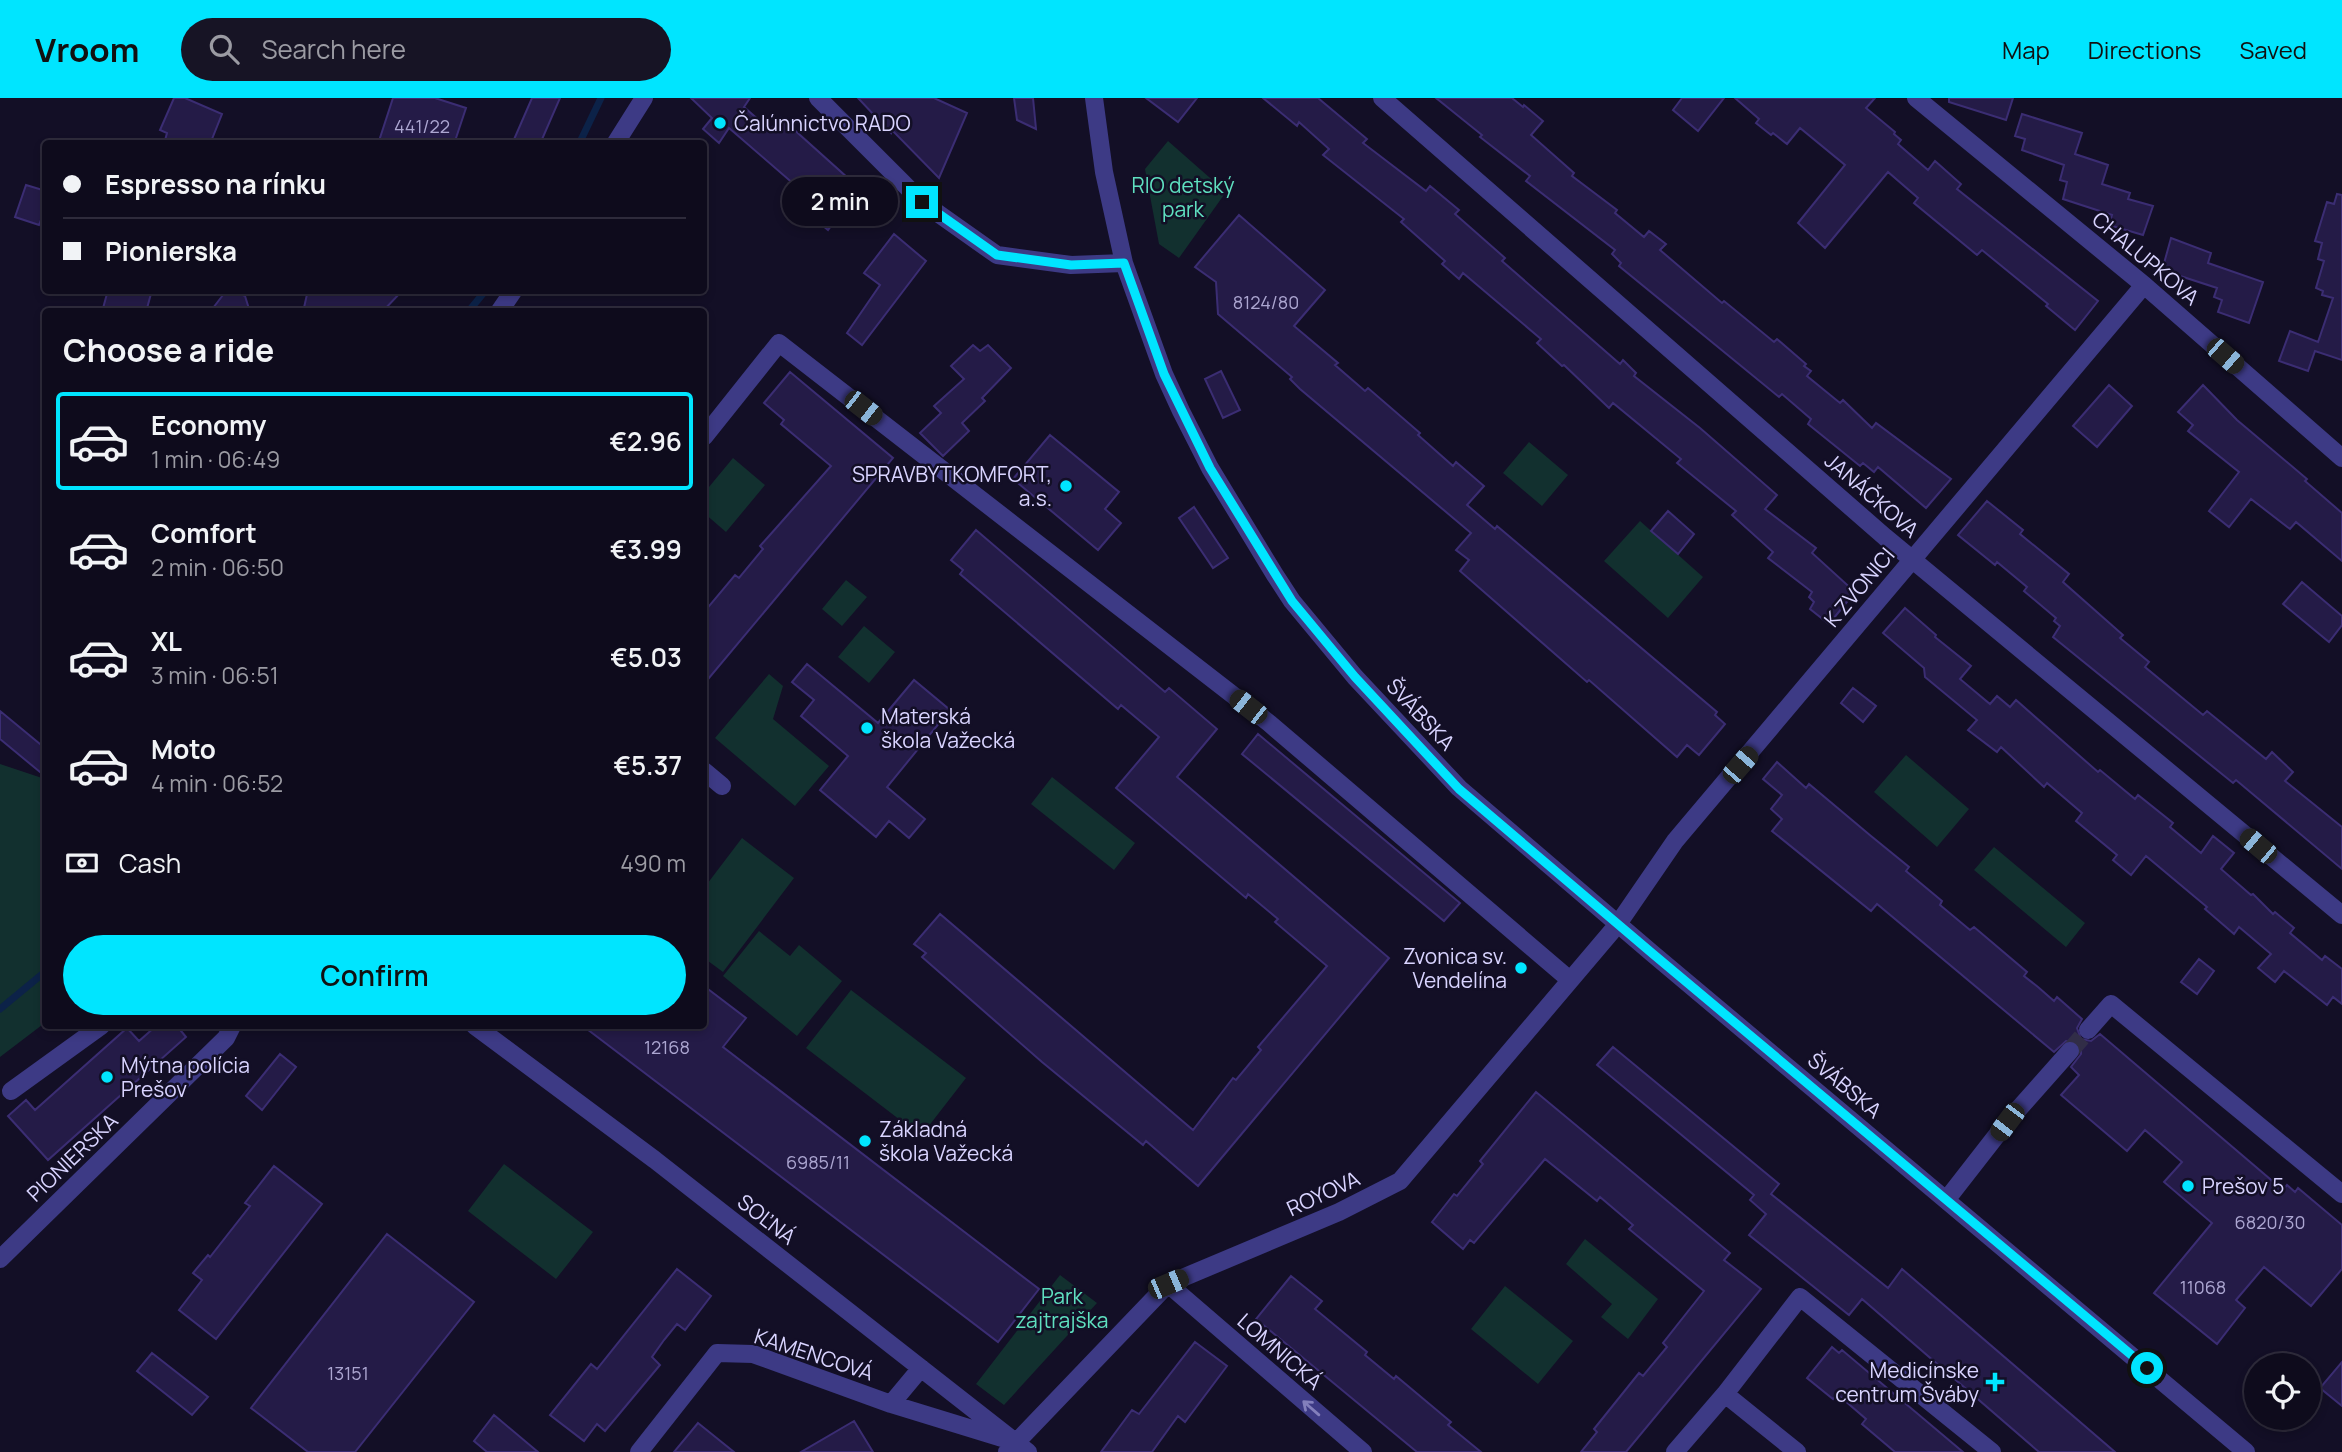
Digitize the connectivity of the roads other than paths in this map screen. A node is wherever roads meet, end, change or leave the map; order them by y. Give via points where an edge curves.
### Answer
1 (645, 98) edge
2 (818, 98) edge
3 (1094, 98) edge
4 (1382, 98) edge
5 (1916, 98) edge
6 (618, 140) edge
7 (1124, 263) junction
8 (2144, 285) junction
9 (707, 433) edge
10 (2342, 458) edge
11 (1912, 559) junction
12 (707, 774) edge
13 (722, 786) dead end
14 (2342, 915) edge
15 (1618, 924) junction
16 (1570, 980) junction
17 (97, 1029) edge
18 (230, 1029) edge
19 (479, 1029) edge
20 (2088, 1030) tunnel mouth
21 (2070, 1051) tunnel mouth
22 (11, 1091) dead end
23 (2342, 1195) edge
24 (1947, 1199) junction
25 (0, 1259) edge
26 (1168, 1284) junction
27 (921, 1368) junction
28 (1725, 1394) junction
29 (891, 1404) junction
30 (1017, 1449) edge
31 (639, 1452) edge
32 (1363, 1452) edge
33 (1675, 1452) edge
34 (1797, 1452) edge
35 (1992, 1452) edge
36 (2246, 1452) edge

1 - 6 street
2 - 7 street via 922,202 997,255 1071,265
3 - 7 street, ŠVÁBSKA
4 - 11 street, JANÁČKOVA
5 - 8 street, CHALUPKOVA
7 - 15 street, ŠVÁBSKA via 1181,411 1210,468 1292,601 1459,789
8 - 10 street, CHALUPKOVA
8 - 11 street, K ZVONICI
9 - 16 street via 779,344 1269,723
11 - 14 street, JANÁČKOVA
11 - 15 street, K ZVONICI via 1675,841
12 - 13 street
15 - 16 street, ROYOVA
15 - 24 street, ŠVÁBSKA
16 - 26 street, ROYOVA via 1399,1181 1339,1212
17 - 22 street
18 - 25 street, PIONIERSKA via 217,1048
19 - 27 street, SOĽNÁ
20 - 23 street via 2111,1004
21 - 24 street
24 - 36 street, ŠVÁBSKA
26 - 30 street, ROYOVA
32 -> 26 street, LOMNICKÁ
27 - 29 street
27 - 30 street, SOĽNÁ
28 - 33 street
28 - 34 street
28 - 35 street via 1800,1297
29 - 30 street, KAMENCOVÁ
29 - 31 street, KAMENCOVÁ via 753,1354 717,1353

